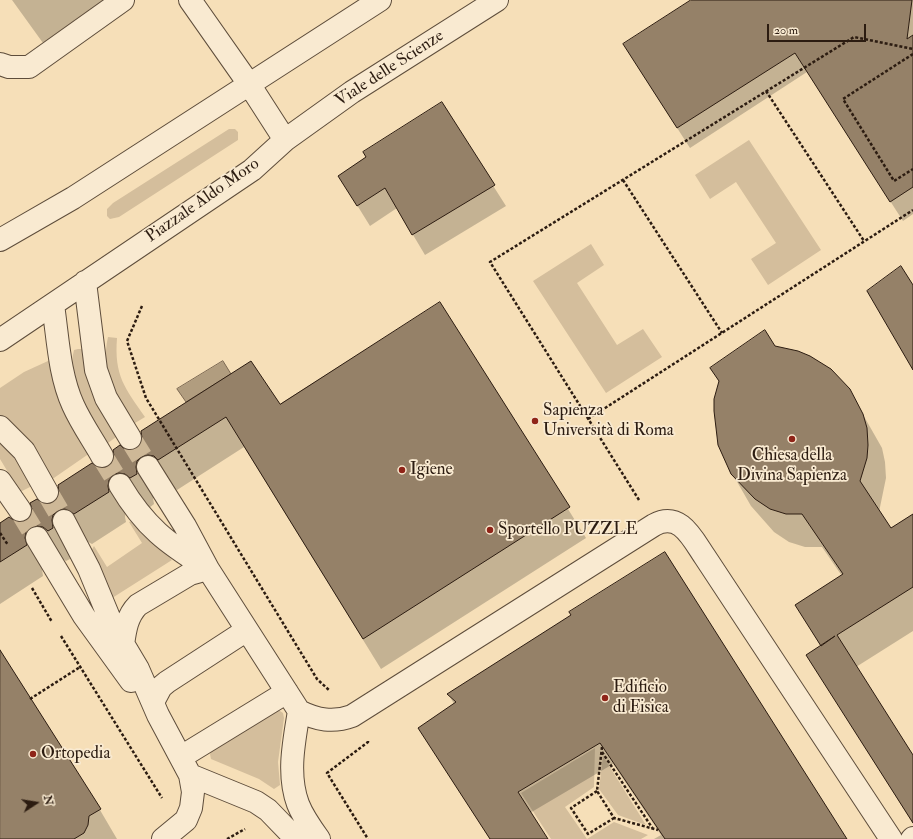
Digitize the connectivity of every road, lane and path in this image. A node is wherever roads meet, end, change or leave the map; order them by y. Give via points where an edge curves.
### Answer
1 (123, 0) edge
2 (190, 0) edge
3 (380, 0) edge
4 (497, 0) edge
5 (913, 48) edge
6 (913, 54) edge
7 (0, 64) edge
8 (250, 84) junction
9 (766, 91) junction
10 (285, 140) junction
11 (913, 169) edge
12 (623, 180) junction
13 (913, 210) edge
14 (0, 240) edge
15 (864, 241) junction
16 (85, 282) junction
17 (53, 305) junction
18 (142, 306) dead end
19 (722, 333) junction
20 (0, 340) edge
21 (588, 419) junction
22 (0, 427) edge
23 (130, 438) tunnel mouth
24 (102, 456) tunnel mouth
25 (148, 467) tunnel mouth
26 (0, 481) edge
27 (120, 485) tunnel mouth
28 (47, 492) tunnel mouth
29 (20, 510) tunnel mouth
30 (64, 521) tunnel mouth
31 (654, 524) junction
32 (0, 532) edge
33 (37, 538) tunnel mouth
34 (9, 547) dead end
35 (208, 569) junction
36 (31, 587) dead end
37 (55, 627) dead end
38 (247, 630) junction
39 (59, 633) dead end
40 (123, 645) junction
41 (80, 667) junction
42 (287, 692) junction
43 (30, 699) dead end
44 (155, 708) junction
45 (299, 711) junction
46 (352, 716) junction
47 (602, 747) dead end
48 (602, 751) junction
49 (185, 766) junction
50 (597, 791) junction
51 (614, 818) junction
52 (246, 829) dead end
53 (652, 829) junction
54 (658, 830) dead end
55 (170, 833) edge
56 (227, 839) edge
57 (296, 839) edge
58 (319, 839) edge
59 (368, 839) edge
60 (891, 839) edge

1 - 7 street via 29,68
2 - 8 street
3 - 8 street
4 - 10 street, Viale delle Scienze via 352,92
5 - 9 path via 854,37
6 - 11 path via 843,99 894,181
8 - 10 street
8 - 14 street via 73,198
9 - 12 path
9 - 15 path
10 - 16 street, Piazzale Aldo Moro via 252,170
12 - 19 path
12 - 21 path via 490,262
13 - 15 path
15 - 19 path
16 - 17 street, Piazzale Aldo Moro
16 - 23 street via 96,370 106,398
17 - 20 street, Piazzale Aldo Moro
17 - 24 street via 60,360 68,392 73,406
18 - 46 path via 127,341 146,398 317,679
19 - 21 path
21 - 31 path
22 - 28 street via 24,451
25 - 35 street
26 - 29 street
27 - 35 street via 152,529 179,551
30 - 40 street
31 - 46 street
31 - 60 street via 662,520 683,526
32 - 34 path
33 - 44 street via 104,646
35 - 38 street
35 - 40 street via 190,574 138,605 128,620
36 - 37 path
38 - 42 street
38 - 44 street via 161,687
39 - 41 path
40 - 44 street
41 - 43 path
41 - 55 path via 164,801
42 - 45 street
42 - 49 street
44 - 49 street
45 - 46 street via 330,721
45 - 58 street via 292,756 293,779 298,803
46 - 59 path via 368,742 327,773
47 - 48 path
48 - 50 path
48 - 53 path
49 - 55 street via 193,792 191,808 186,820
49 - 57 street via 256,802 268,810
50 - 51 path
50 - 51 path via 571,808 588,834
51 - 53 path
52 - 56 path
53 - 54 path

